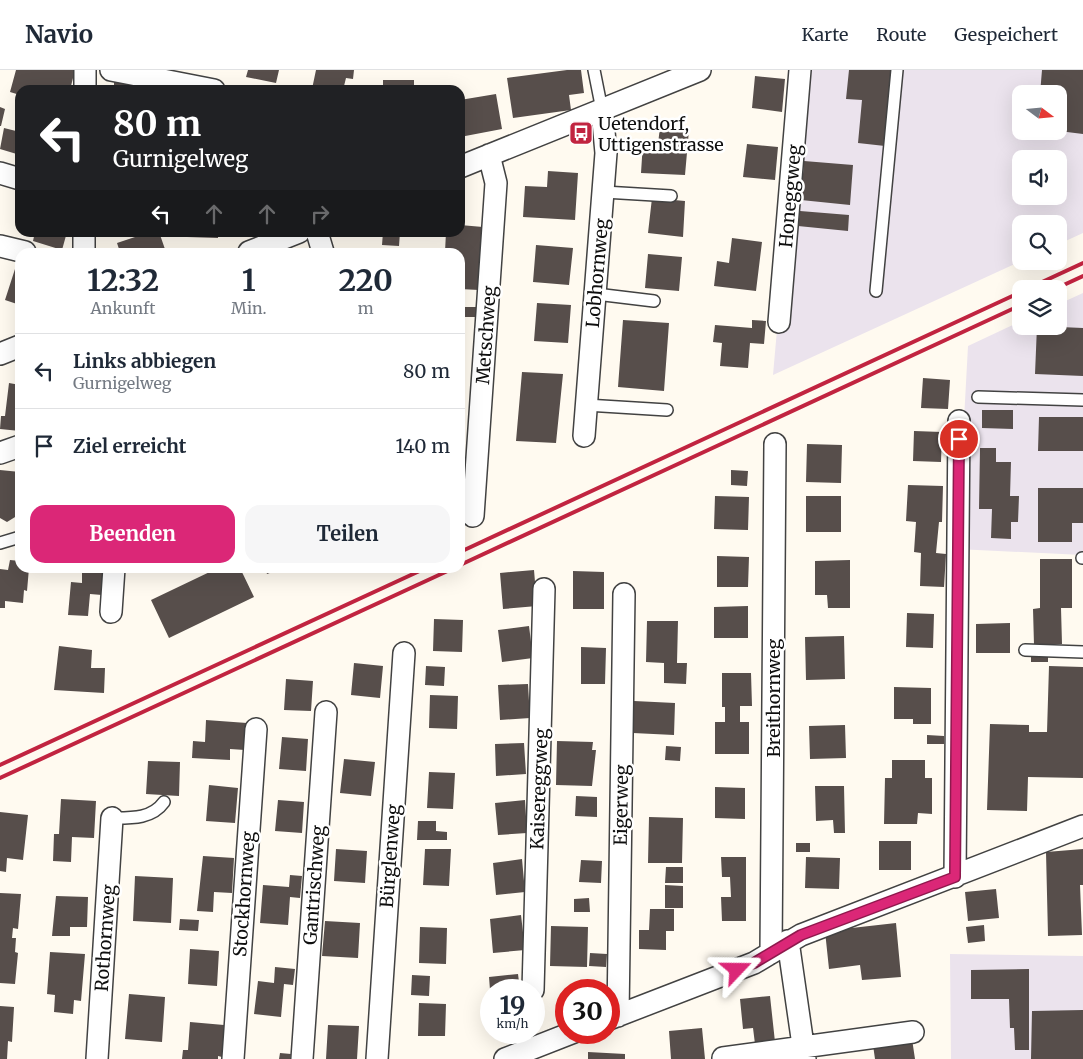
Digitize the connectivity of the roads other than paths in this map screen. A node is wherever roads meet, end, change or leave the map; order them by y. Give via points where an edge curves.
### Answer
1 (85, 70) edge
2 (110, 70) edge
3 (594, 70) edge
4 (700, 70) edge
5 (800, 70) edge
6 (897, 70) edge
7 (85, 85) edge
8 (164, 85) edge
9 (602, 110) junction
10 (489, 155) junction
11 (465, 165) edge
12 (0, 173) edge
13 (15, 178) edge
14 (604, 192) junction
15 (671, 196) dead end
16 (287, 237) edge
17 (0, 246) edge
18 (260, 248) edge
19 (15, 250) edge
20 (876, 291) dead end
21 (596, 294) junction
22 (654, 301) dead end
23 (779, 322) dead end
24 (15, 348) edge
25 (0, 354) edge
26 (978, 397) dead end
27 (1083, 400) edge
28 (586, 405) junction
29 (667, 410) dead end
30 (959, 421) dead end
31 (584, 436) dead end
32 (775, 444) dead end
33 (15, 448) edge
34 (0, 453) edge
35 (473, 516) dead end
36 (15, 538) edge
37 (0, 543) edge
38 (114, 573) edge
39 (544, 589) dead end
40 (624, 594) dead end
41 (111, 612) dead end
42 (1025, 650) dead end
43 (1083, 652) edge
44 (404, 653) dead end
45 (326, 712) dead end
46 (256, 729) dead end
47 (164, 802) dead end
48 (112, 818) joint
49 (1083, 826) edge
50 (955, 877) junction
51 (780, 947) junction
52 (533, 979) edge
53 (614, 979) edge
54 (620, 1014) edge
55 (913, 1032) dead end
56 (555, 1039) edge
57 (538, 1046) edge
58 (804, 1053) edge
59 (723, 1058) dead end
60 (97, 1059) edge
61 (233, 1059) edge
62 (302, 1059) edge
63 (377, 1059) edge
64 (505, 1059) edge

1 - 7 street
2 - 8 street
3 - 9 lane
4 - 9 street
5 - 23 street, Honeggweg
6 - 20 lane
9 - 10 street
9 - 14 street, Lobhornweg via 606,138
10 - 11 street
10 - 35 street, Metschweg via 496,183
12 - 13 street
14 - 15 lane
14 - 21 street, Lobhornweg
16 - 18 street
17 - 19 street
21 - 22 lane
21 - 28 street, Lobhornweg
24 - 25 street
26 - 27 lane
28 - 29 lane
28 - 31 street, Lobhornweg
30 - 50 street
32 - 51 street, Breithornweg
33 - 34 street
36 - 37 lane
38 - 41 street
39 - 52 street, Kaisereggweg
40 - 53 street, Eigerweg
42 - 43 lane
44 - 63 street, Bürglenweg
45 - 62 street, Gantrischweg
46 - 61 street, Stockhornweg
47 - 48 lane via 152,813 134,818
48 - 60 street, Rothornweg
49 - 50 street
50 - 51 street
51 - 54 street via 754,963
51 - 58 street, Breithornweg
55 - 58 street
56 - 57 street
57 - 64 street
58 - 59 street

